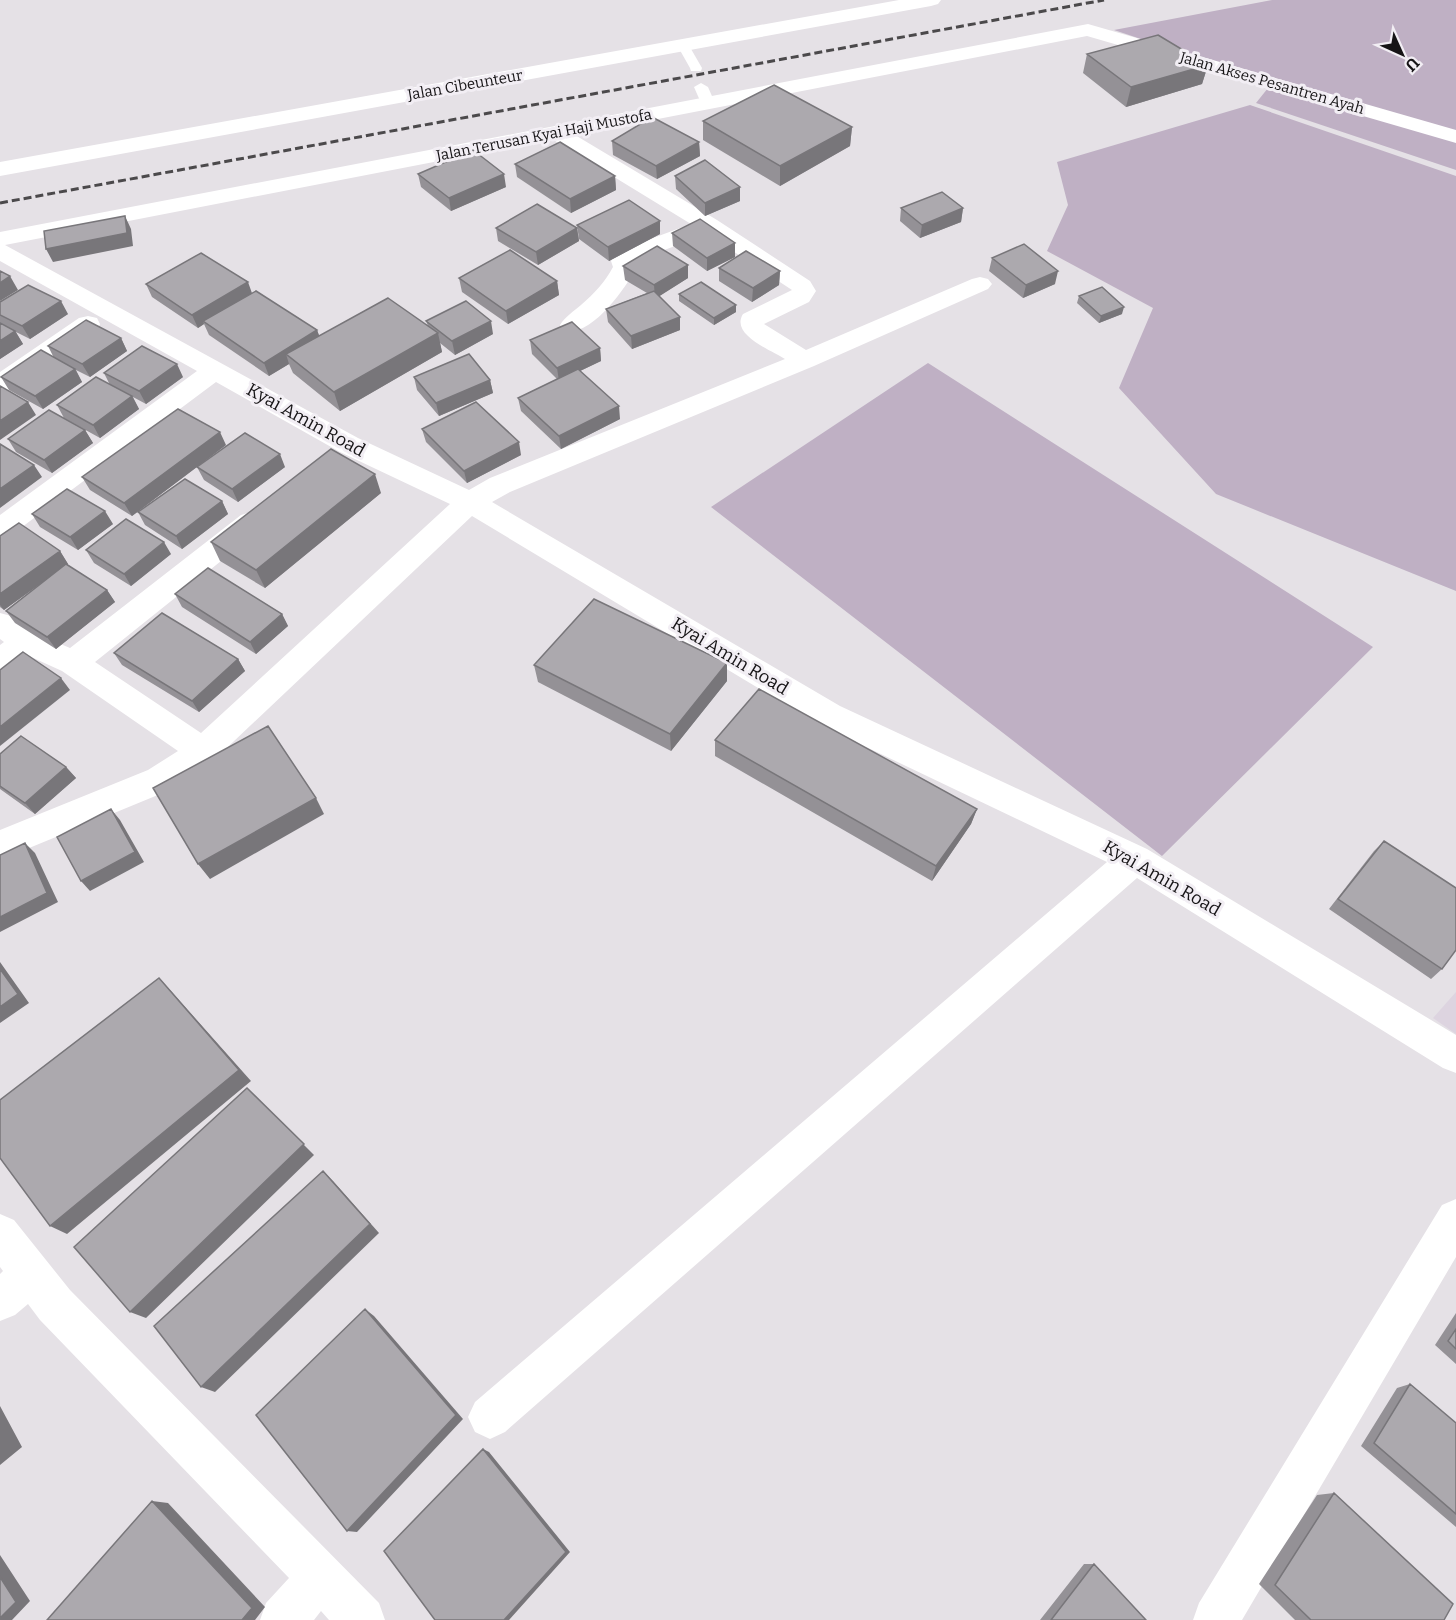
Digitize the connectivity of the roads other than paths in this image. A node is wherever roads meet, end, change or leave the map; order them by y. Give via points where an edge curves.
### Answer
1 (931, 0) edge
2 (1088, 30) joint
3 (683, 45) junction
4 (696, 68) dead end
5 (557, 133) junction
6 (1456, 137) edge
7 (0, 169) edge
8 (709, 225) junction
9 (1, 250) edge
10 (980, 284) dead end
11 (109, 310) junction
12 (572, 325) edge
13 (805, 360) junction
14 (216, 370) junction
15 (0, 384) edge
16 (470, 502) junction
17 (274, 504) edge
18 (0, 529) edge
19 (0, 624) edge
20 (26, 642) junction
21 (0, 662) edge
22 (73, 663) junction
23 (203, 751) junction
24 (0, 845) edge
25 (1136, 859) junction
26 (1456, 1055) edge
27 (1456, 1219) edge
28 (0, 1234) edge
29 (16, 1288) edge
30 (490, 1417) dead end
31 (319, 1578) junction
32 (284, 1620) edge
33 (362, 1620) edge
34 (1216, 1620) edge

1 - 3 street, Jalan Cibeunteur
2 - 5 street, Jalan Terusan Kyai Haji Mustofa via 705,95
2 - 6 street, Jalan Akses Pesantren Ayah
3 - 4 lane
3 - 7 street, Jalan Cibeunteur
5 - 8 street
5 - 9 street, Jalan Terusan Kyai Haji Mustofa
8 - 12 street via 626,256 615,286
8 - 13 street via 802,286 800,297 752,320 752,325
9 - 11 street, Kyai Amin Road
10 - 13 street
11 - 14 street, Kyai Amin Road
11 - 15 street
13 - 16 street via 500,485
14 - 16 street, Kyai Amin Road via 340,453
14 - 18 street
16 - 23 street
16 - 25 street, Kyai Amin Road via 829,715
17 - 22 street
19 - 20 street
20 - 21 street
20 - 22 street
22 - 23 street
23 - 24 street via 159,780
25 - 26 street, Kyai Amin Road
25 - 30 street
27 - 34 street
28 - 29 street
29 - 31 street via 55,1305
31 - 32 street
31 - 33 street

